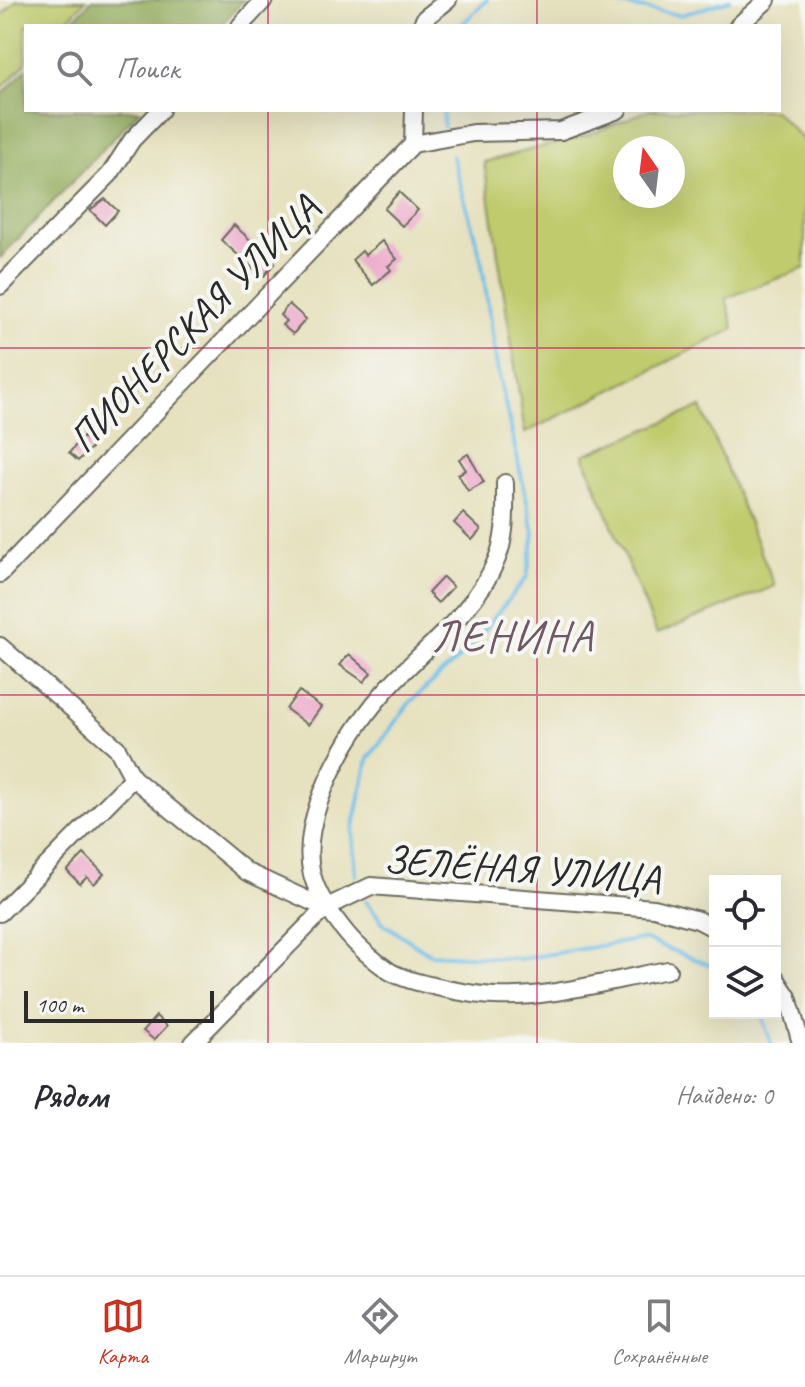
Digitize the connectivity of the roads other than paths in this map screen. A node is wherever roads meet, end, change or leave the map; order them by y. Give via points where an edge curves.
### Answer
1 (264, 0) edge
2 (448, 0) edge
3 (767, 0) edge
4 (242, 24) edge
5 (422, 24) edge
6 (740, 24) edge
7 (159, 112) edge
8 (414, 112) edge
9 (613, 112) edge
10 (413, 144) junction
11 (0, 286) edge
12 (505, 483) dead end
13 (0, 574) edge
14 (0, 646) edge
15 (133, 778) junction
16 (325, 908) junction
17 (0, 913) edge
18 (709, 926) edge
19 (668, 970) dead end
20 (781, 986) edge
21 (805, 991) edge
22 (788, 997) junction
23 (193, 1043) edge
24 (801, 1043) edge

1 - 4 street
2 - 5 street
3 - 6 street
7 - 11 street via 110,174
8 - 10 street
9 - 10 street via 561,131 473,133
10 - 13 street, ПИОНЕРСКАЯ УЛИЦА
12 - 16 street via 505,533 483,584 354,727 332,766 313,821 308,867
14 - 15 street via 117,748
15 - 16 street via 247,872
15 - 17 street
16 - 18 street, ЗЕЛЁНАЯ УЛИЦА via 371,886 654,908
16 - 19 street via 354,942 392,972 437,986 495,996
16 - 23 street, ЗЕЛЁНАЯ УЛИЦА
20 - 22 street
21 - 22 street
22 - 24 street

